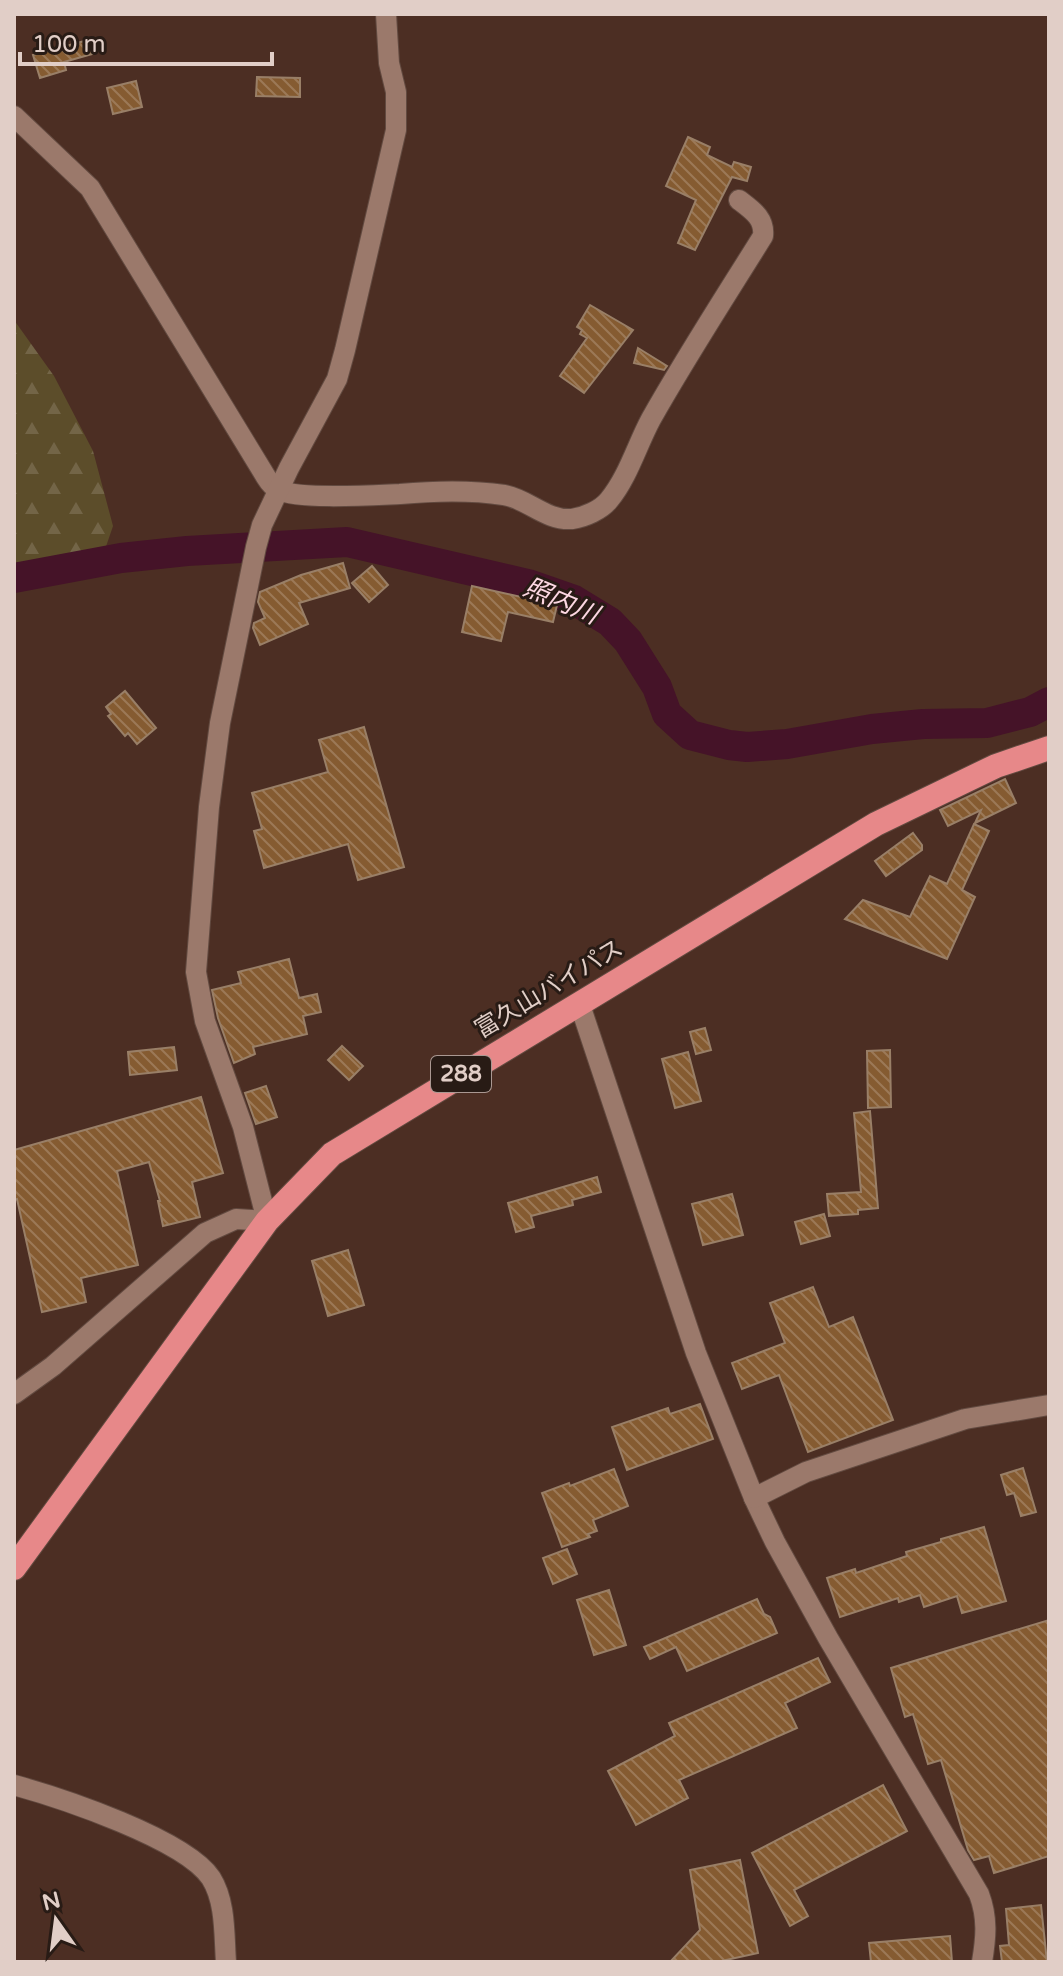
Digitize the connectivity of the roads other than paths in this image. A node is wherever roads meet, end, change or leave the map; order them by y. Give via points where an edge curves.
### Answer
1 (386, 14) edge
2 (14, 116) edge
3 (739, 200) dead end
4 (279, 490) junction
5 (1049, 748) edge
6 (580, 1005) junction
7 (267, 1221) junction
8 (14, 1394) edge
9 (1049, 1405) edge
10 (754, 1498) junction
11 (14, 1568) edge
12 (14, 1785) edge
13 (226, 1962) edge
14 (982, 1962) edge

1 - 4 street via 396,92 394,145 337,379
2 - 4 street via 90,188 266,477
3 - 4 street via 757,213 763,236 651,420 616,489 597,509 567,519 503,495
4 - 7 street via 256,547 220,723 196,972 205,1021 243,1127
5 - 6 highway, 富久山バイパス / 288 via 996,766 876,824
6 - 7 highway, 富久山バイパス / 288 via 332,1154
6 - 10 street via 696,1353
7 - 8 street via 236,1219 205,1233
7 - 11 highway, 富久山バイパス / 288
9 - 10 street via 965,1419 806,1472
10 - 14 street via 828,1638 979,1894 985,1909
12 - 13 street via 77,1805 197,1862 211,1878 221,1904

